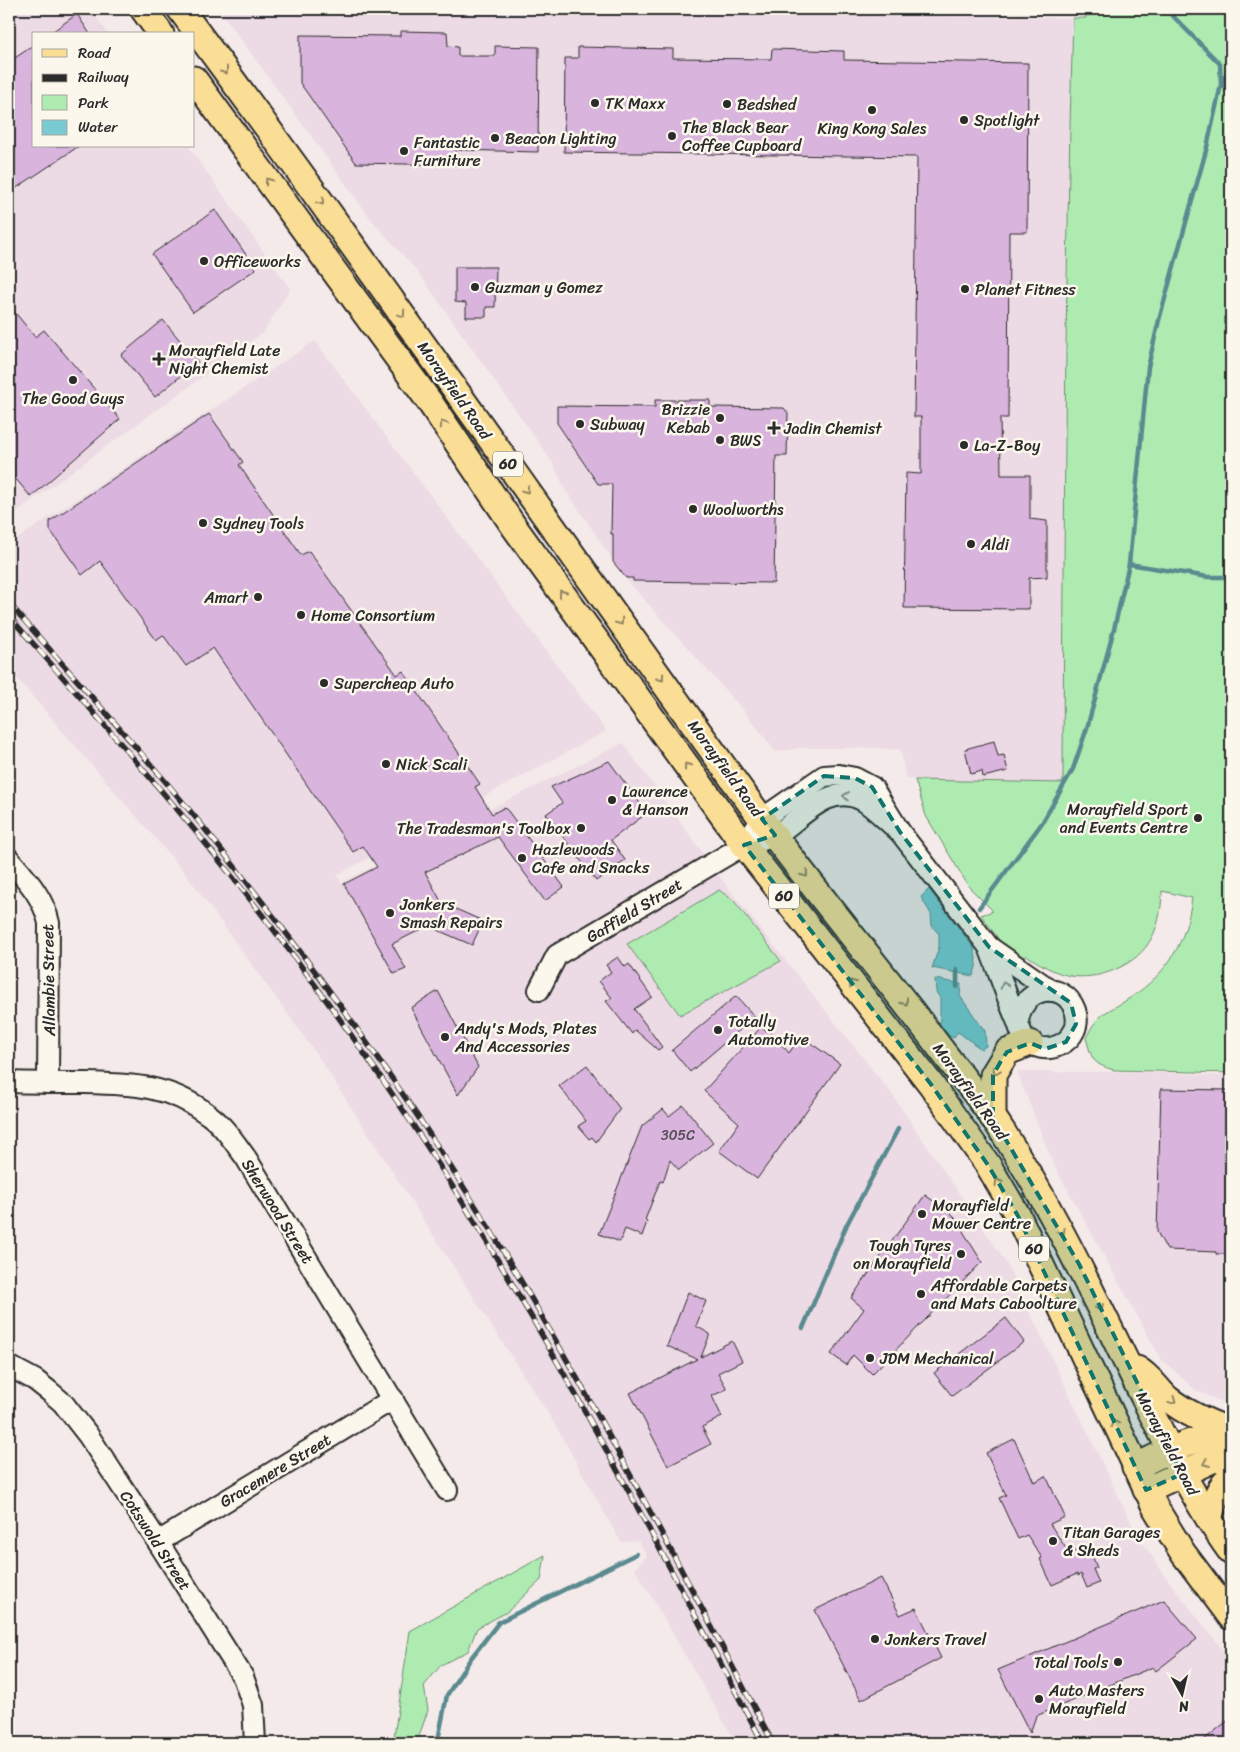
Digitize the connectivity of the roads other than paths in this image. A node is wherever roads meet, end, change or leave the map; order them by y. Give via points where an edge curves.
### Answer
1 (143, 9) edge
2 (180, 9) edge
3 (160, 32) edge
4 (195, 80) edge
5 (769, 827) junction
6 (744, 845) junction
7 (9, 859) edge
8 (989, 947) junction
9 (539, 990) dead end
10 (1052, 991) junction
11 (1024, 1033) junction
12 (9, 1082) edge
13 (48, 1083) junction
14 (993, 1118) junction
15 (1125, 1361) junction
16 (9, 1366) edge
17 (393, 1399) junction
18 (1231, 1431) edge
19 (1231, 1436) edge
20 (1170, 1450) junction
21 (1231, 1458) edge
22 (1135, 1467) junction
23 (1182, 1474) junction
24 (1231, 1477) edge
25 (447, 1490) dead end
26 (1146, 1490) junction
27 (1209, 1519) junction
28 (158, 1542) junction
29 (1231, 1552) edge
30 (1231, 1617) edge
31 (255, 1743) edge

1 - 3 main road
2 -> 5 main road, Morayfield Road / 60
6 -> 4 main road, Morayfield Road / 60
5 - 6 street
5 - 8 street via 824,776 855,778 872,788 900,832
5 -> 14 main road, Morayfield Road / 60
6 - 9 street, Gaffield Street via 557,955
22 -> 6 main road, Morayfield Road / 60 via 1018,1216 988,1165 930,1083
7 - 13 street, Allambie Street via 41,899 49,923
8 - 10 street
11 -> 8 street
10 - 11 street via 1034,994 1022,1006 1019,1014
10 - 11 street via 1071,1003 1077,1018 1075,1030 1066,1042 1053,1049 1037,1047
11 -> 14 main road via 993,1075
12 - 13 street, Sherwood Street
13 - 17 street, Sherwood Street via 153,1088 185,1099 210,1116 228,1133 246,1158
14 -> 15 main road, Morayfield Road / 60 via 1030,1175 1079,1264
15 -> 18 main road via 1145,1374 1168,1399 1193,1415
15 - 20 main road, Morayfield Road / 60
16 - 28 street, Cotswold Street via 35,1380 63,1404 88,1435
17 - 25 street, Sherwood Street
17 - 28 street, Gracemere Street
19 - 20 main road via 1201,1438
20 - 22 main road
20 - 23 main road, Morayfield Road / 60
21 -> 23 main road via 1212,1460
22 - 26 main road, Morayfield Road / 60
23 - 26 main road
23 - 27 main road, Morayfield Road / 60
24 - 27 main road via 1215,1496
26 - 30 main road, Morayfield Road / 60 via 1183,1553
27 - 29 main road, Morayfield Road / 60
28 - 31 street, Cotswold Street via 243,1677 253,1705

